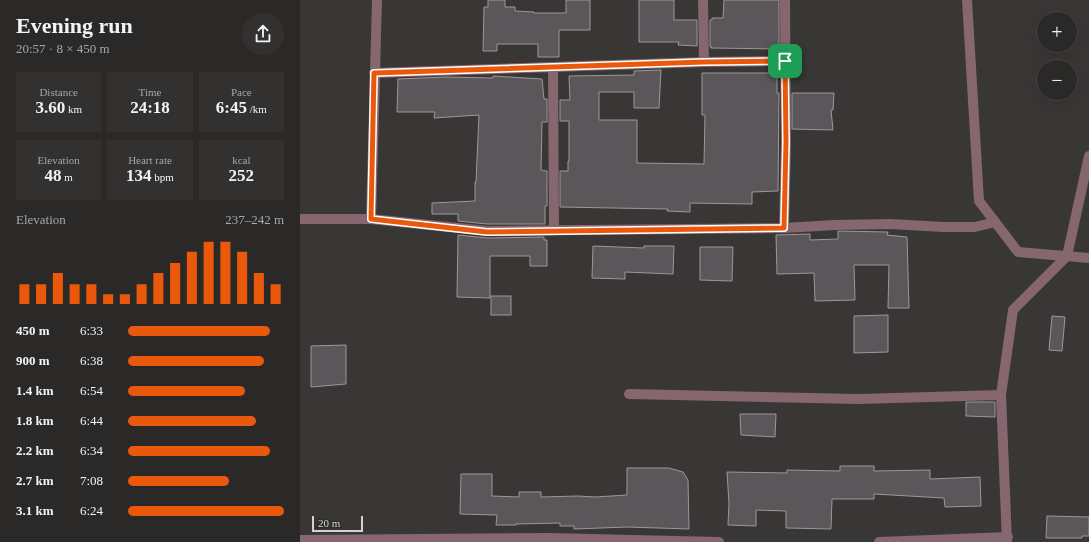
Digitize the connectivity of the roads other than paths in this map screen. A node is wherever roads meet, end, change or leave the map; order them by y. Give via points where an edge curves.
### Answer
1 (377, 0) edge
2 (703, 0) edge
3 (785, 0) edge
4 (967, 0) edge
5 (785, 61) junction
6 (704, 62) junction
7 (553, 67) junction
8 (374, 73) junction
9 (1089, 156) edge
10 (300, 219) edge
11 (371, 219) junction
12 (995, 222) junction
13 (784, 228) junction
14 (554, 230) junction
15 (1067, 256) junction
16 (1089, 258) edge
17 (629, 394) dead end
18 (1001, 395) junction
19 (1007, 539) edge
20 (300, 540) edge
21 (719, 542) edge
22 (879, 542) edge

1 - 8 street
2 - 6 street
3 - 5 street
4 - 12 street via 979,201
5 - 6 street
5 - 13 street
6 - 7 street
7 - 8 street
7 - 14 street
8 - 11 street
9 - 15 street
10 - 11 street
11 - 14 street via 487,232
12 - 13 street via 974,227 890,224
12 - 15 street via 1018,252
13 - 14 street
15 - 16 street
15 - 18 street via 1013,310
17 - 18 street via 858,399
18 - 19 street
19 - 22 street
20 - 21 street via 548,538

